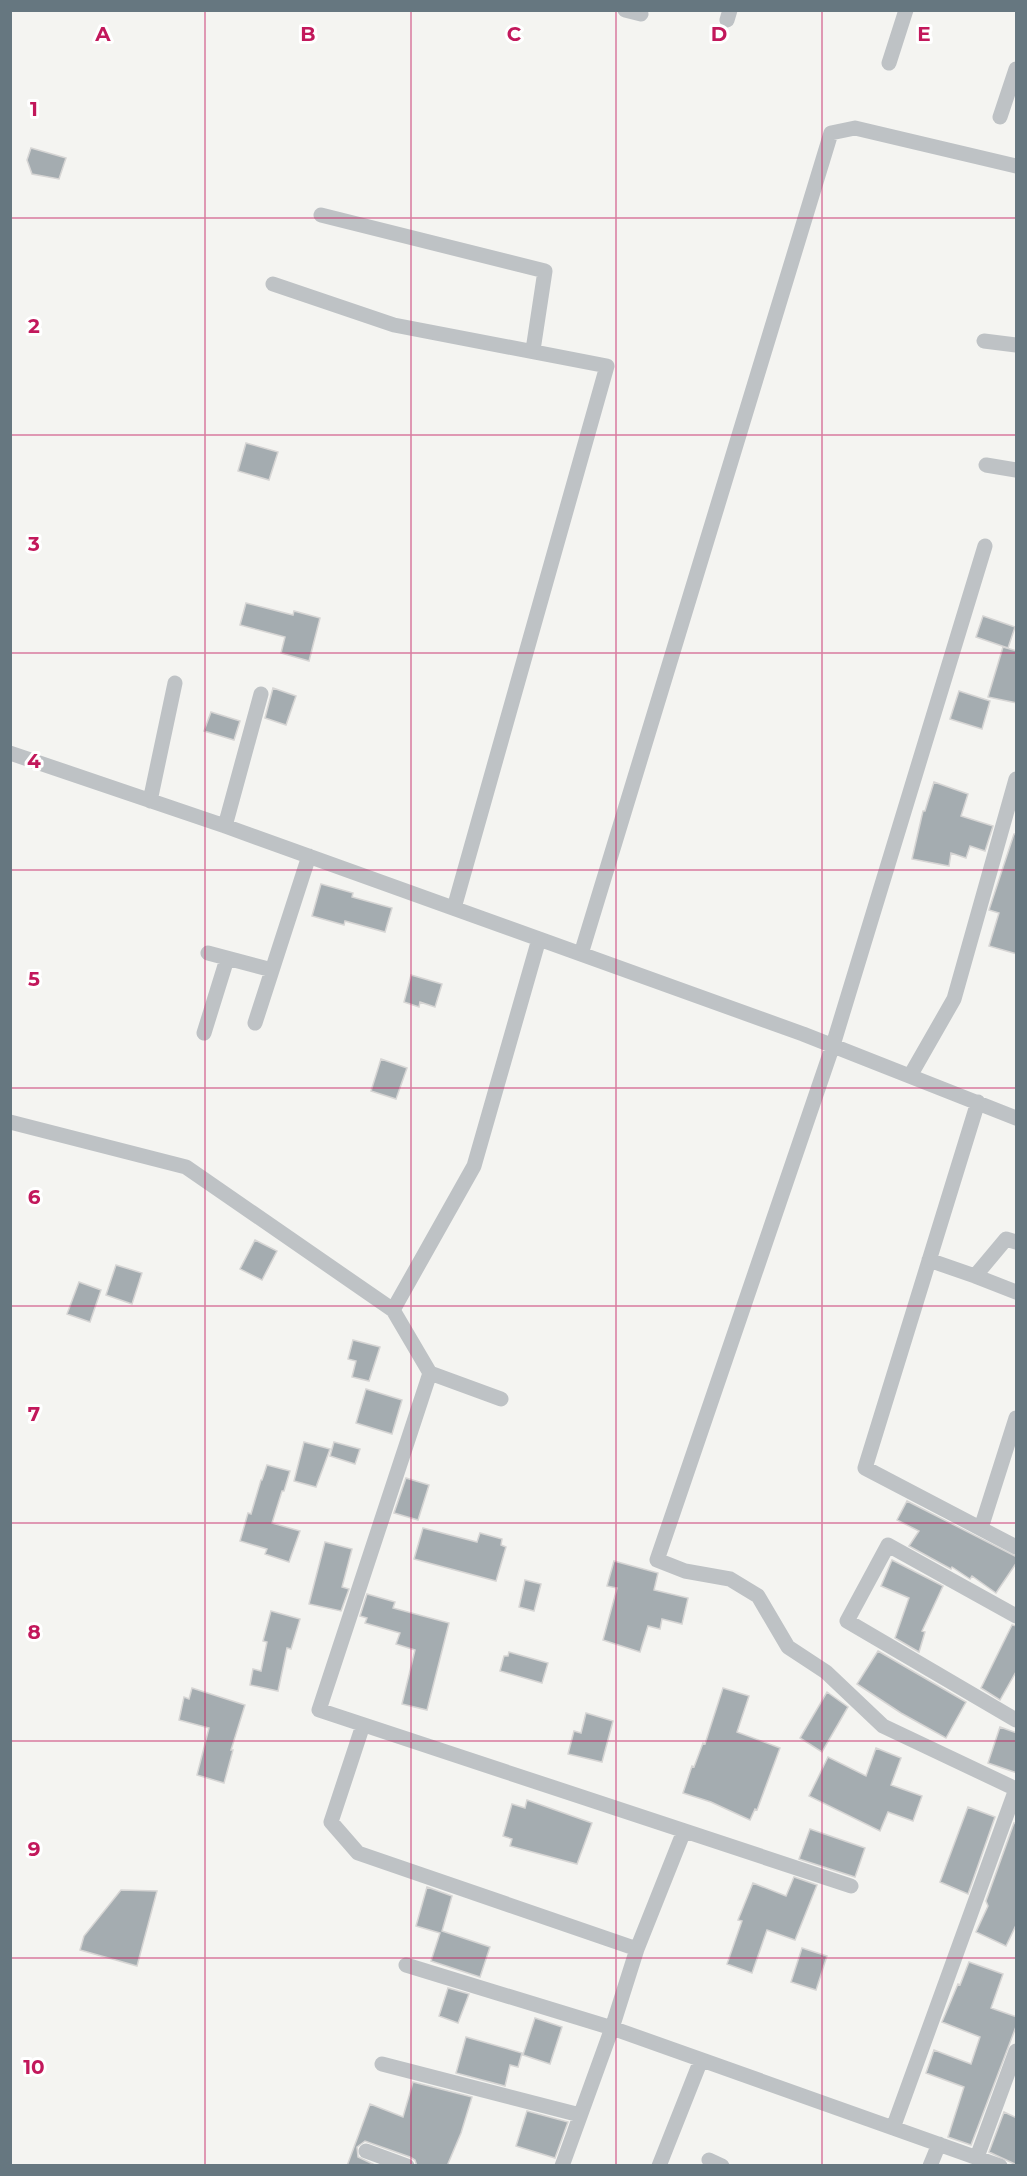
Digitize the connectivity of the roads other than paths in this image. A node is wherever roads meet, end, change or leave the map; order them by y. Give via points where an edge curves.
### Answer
1 (625, 10) edge
2 (906, 10) edge
3 (641, 14) dead end
4 (889, 63) dead end
5 (1017, 69) edge
6 (1000, 117) dead end
7 (1017, 166) edge
8 (321, 215) dead end
9 (273, 284) dead end
10 (984, 341) dead end
11 (1017, 345) edge
12 (533, 350) junction
13 (986, 465) dead end
14 (1017, 470) edge
15 (985, 546) dead end
16 (175, 683) dead end
17 (261, 694) dead end
18 (10, 753) edge
19 (1017, 778) edge
20 (150, 801) junction
21 (225, 826) junction
22 (309, 856) junction
23 (454, 908) junction
24 (539, 939) junction
25 (208, 953) dead end
26 (581, 954) junction
27 (227, 958) junction
28 (272, 970) junction
29 (255, 1023) dead end
30 (204, 1034) dead end
31 (833, 1046) junction
32 (910, 1076) junction
33 (978, 1102) junction
34 (1017, 1118) edge
35 (10, 1122) edge
36 (1017, 1242) edge
37 (929, 1260) junction
38 (975, 1276) junction
39 (1017, 1292) edge
40 (393, 1310) junction
41 (430, 1373) junction
42 (501, 1399) dead end
43 (1016, 1419) edge
44 (981, 1528) junction
45 (1017, 1547) edge
46 (1017, 1616) edge
47 (1017, 1720) edge
48 (363, 1725) junction
49 (1017, 1789) edge
50 (684, 1831) junction
51 (851, 1886) dead end
52 (637, 1949) junction
53 (406, 1965) dead end
54 (612, 2028) junction
55 (1017, 2051) edge
56 (701, 2060) junction
57 (382, 2064) dead end
58 (580, 2115) junction
59 (893, 2128) junction
60 (939, 2144) junction
61 (366, 2151) dead end
62 (977, 2157) junction
63 (407, 2166) edge
64 (562, 2166) edge
65 (658, 2166) edge
66 (930, 2166) edge
67 (1000, 2166) edge

1 - 3 street
2 - 4 street
5 - 6 street
7 - 26 street via 855,128 831,133
8 - 12 street via 545,271
9 - 12 street via 394,325
10 - 11 street
12 - 23 street via 607,366
13 - 14 street
15 - 31 street
16 - 20 street
17 - 21 street
18 - 20 street
19 - 32 street via 954,999
20 - 21 street
21 - 22 street
22 - 23 street
22 - 28 street
23 - 24 street
24 - 26 street
24 - 40 street via 474,1166
25 - 27 street
26 - 31 street
27 - 28 street
27 - 30 street
28 - 29 street
31 - 32 street
31 - 49 street via 657,1560 685,1571 730,1579 758,1596 788,1647 826,1672 883,1726
32 - 33 street
33 - 34 street
33 - 37 street
35 - 40 street via 186,1167
36 - 38 street via 1006,1239
37 - 38 street
37 - 44 street via 865,1468
38 - 39 street
40 - 41 street
41 - 42 street
41 - 48 street via 319,1710
43 - 44 street
44 - 45 street
46 - 47 street via 888,1545 847,1621
48 - 50 street
48 - 52 street via 331,1822 358,1853
49 - 59 street
50 - 51 street
50 - 52 street
52 - 54 street
53 - 54 street
54 - 56 street
54 - 58 street
55 - 62 street
56 - 59 street
56 - 65 street
57 - 58 street
58 - 64 street
59 - 60 street
60 - 62 street
60 - 66 street
61 - 63 street
62 - 67 street

